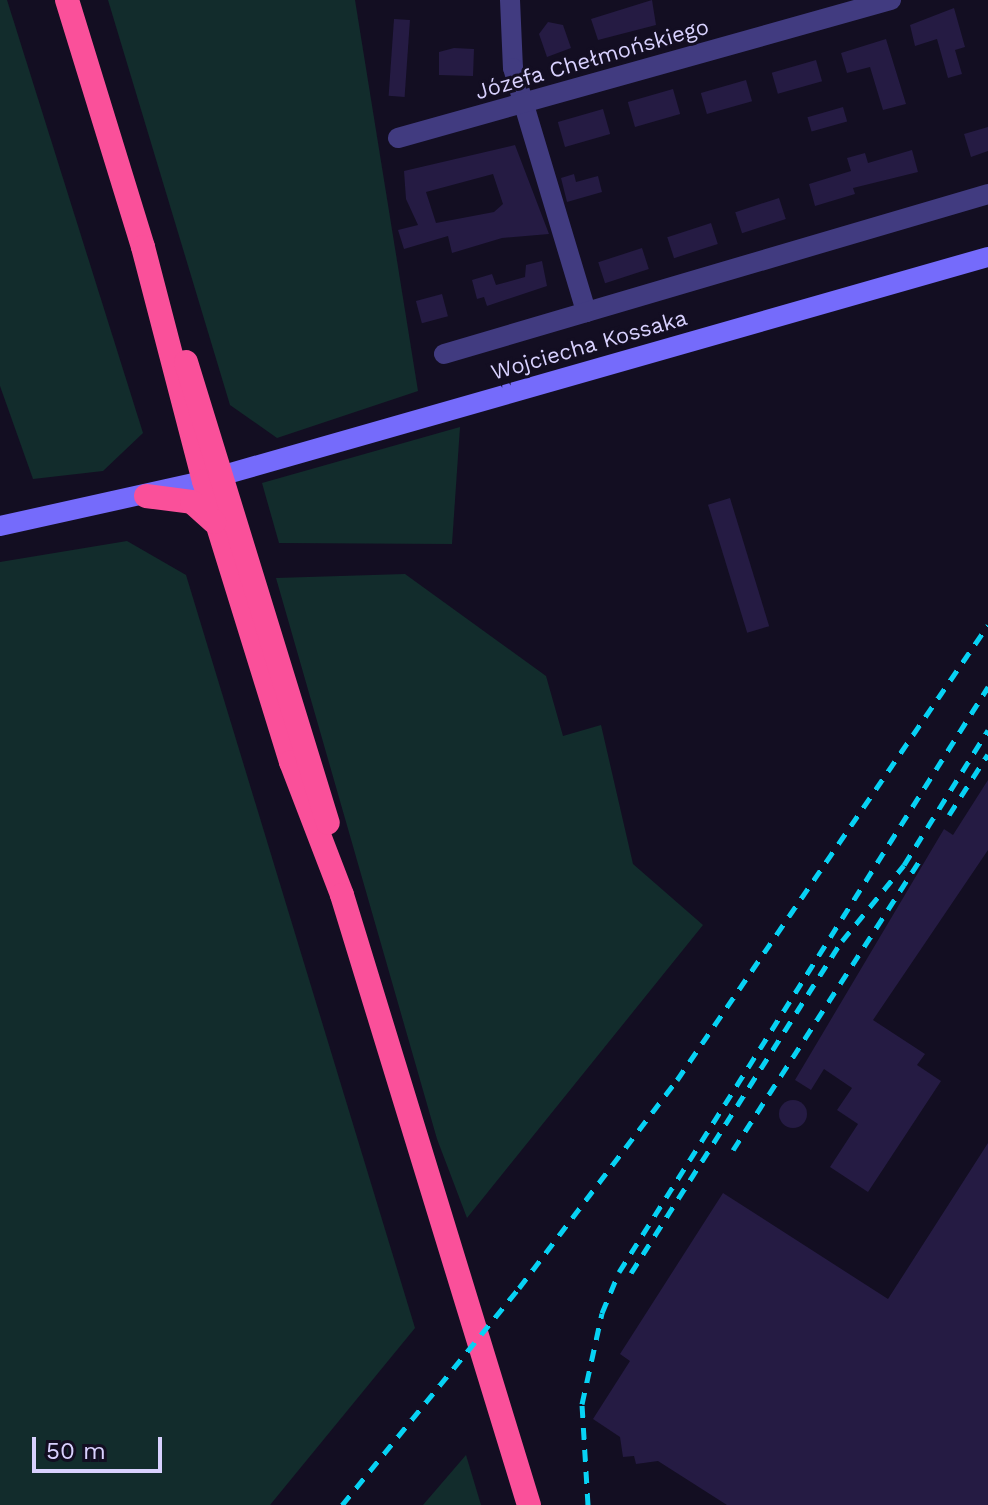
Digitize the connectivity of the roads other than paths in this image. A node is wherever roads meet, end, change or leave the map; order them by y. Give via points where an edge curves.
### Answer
1 (67, 0) edge
2 (510, 0) edge
3 (891, 0) edge
4 (523, 104) junction
5 (398, 138) dead end
6 (988, 194) edge
7 (143, 247) junction
8 (988, 257) edge
9 (586, 312) junction
10 (444, 354) dead end
11 (194, 447) junction
12 (213, 478) junction
13 (154, 494) junction
14 (0, 526) edge
15 (219, 530) junction
16 (342, 895) junction
17 (529, 1505) edge

1 - 7 highway
2 - 4 street via 511,59
3 - 4 street, Józefa Chełmońskiego
4 - 5 street, Józefa Chełmońskiego
4 - 9 street
6 - 9 street
7 - 11 highway
7 - 12 highway via 161,286
8 - 12 street, Wojciecha Kossaka
9 - 10 street
11 - 12 highway
11 - 13 highway via 187,475
12 - 13 street, Wojciecha Kossaka
12 - 15 highway
12 - 16 highway via 331,831
13 - 14 street, Wojciecha Kossaka
13 - 15 highway via 192,502
15 - 16 highway via 296,777
16 - 17 highway

